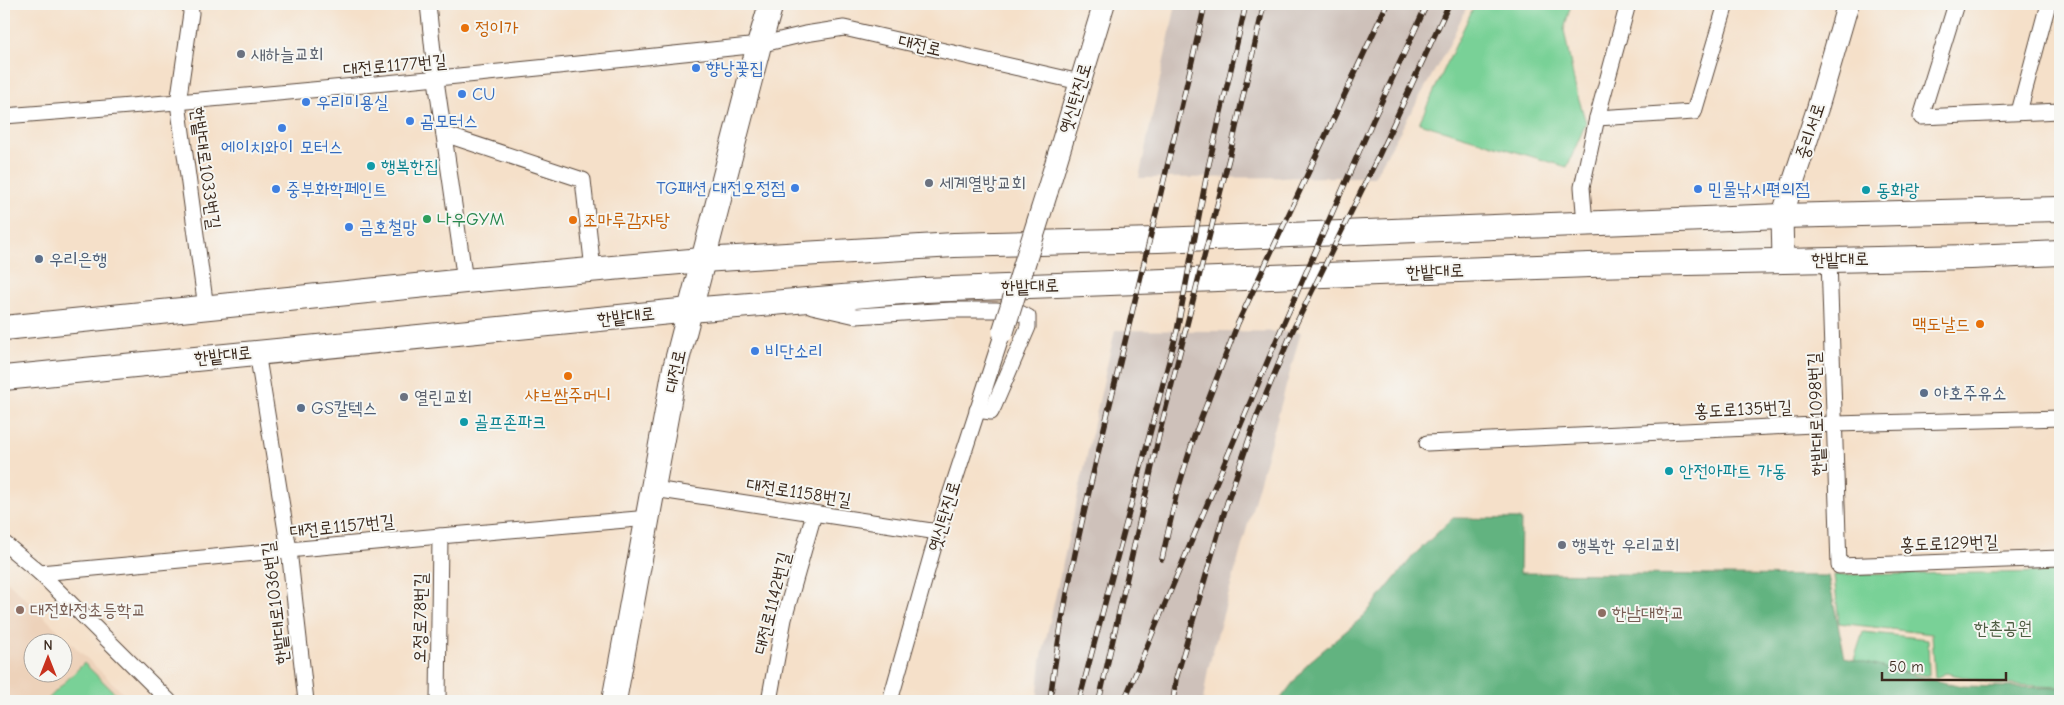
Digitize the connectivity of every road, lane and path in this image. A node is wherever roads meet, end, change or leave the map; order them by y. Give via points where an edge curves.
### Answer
1 (190, 4) edge
2 (428, 4) edge
3 (771, 4) edge
4 (1104, 4) edge
5 (1628, 4) edge
6 (1726, 4) edge
7 (1848, 4) edge
8 (1956, 4) edge
9 (2048, 4) edge
10 (759, 45) junction
11 (436, 80) junction
12 (1080, 82) junction
13 (178, 103) junction
14 (2060, 111) edge
15 (2019, 112) junction
16 (4, 116) edge
17 (1597, 118) junction
18 (444, 134) junction
19 (2060, 209) edge
20 (1782, 216) junction
21 (1585, 224) junction
22 (2060, 253) edge
23 (702, 260) junction
24 (1783, 260) junction
25 (1829, 260) junction
26 (593, 270) junction
27 (465, 281) junction
28 (788, 300) junction
29 (206, 308) junction
30 (690, 310) junction
31 (4, 328) edge
32 (1003, 332) joint
33 (257, 352) junction
34 (4, 378) edge
35 (978, 410) junction
36 (2060, 418) edge
37 (1835, 424) junction
38 (1427, 444) dead end
39 (654, 489) junction
40 (814, 514) junction
41 (649, 518) junction
42 (938, 532) junction
43 (440, 536) junction
44 (4, 543) edge
45 (288, 550) junction
46 (2060, 558) edge
47 (1839, 566) joint
48 (40, 573) junction
49 (169, 701) edge
50 (306, 701) edge
51 (438, 701) edge
52 (614, 701) edge
53 (769, 701) edge
54 (890, 701) edge

1 - 13 street, 한밭대로1033번길
2 - 11 street
3 - 10 main road, 대전로
4 - 12 street, 옛신탄진로
5 - 17 street
6 - 17 street via 1694,112
7 - 20 street, 중리서로
8 - 15 street via 1921,117
9 - 15 street
10 - 11 street, 대전로1177번길
10 - 12 street, 대전로 via 844,28
10 - 23 main road, 대전로
11 - 13 street, 대전로1177번길
11 - 18 street
12 - 32 street, 옛신탄진로, bridge
13 - 16 street, 대전로1177번길
13 - 29 street, 한밭대로1033번길
14 - 15 street
17 - 21 street via 1582,187
18 - 26 street via 583,180
18 - 27 street
19 - 20 main road
20 - 21 main road
20 - 24 street, 중리서로
21 - 23 main road via 954,245
22 - 25 main road, 한밭대로
23 - 26 main road
23 - 30 main road, 대전로
24 - 25 main road, 한밭대로
24 - 28 main road, 한밭대로 via 925,290
25 - 37 street, 한밭대로1098번길
26 - 27 main road
27 - 29 main road
28 - 30 main road, 한밭대로
28 - 35 street via 856,316 996,310 1018,312 1028,317 1028,327 991,412
29 - 31 main road
30 - 33 main road, 한밭대로
30 - 39 main road, 대전로 via 675,368
32 - 35 street, 옛신탄진로
33 - 34 main road, 한밭대로
33 - 45 street, 한밭대로1036번길
35 - 42 street, 옛신탄진로
36 - 37 street, 홍도로135번길
37 - 38 street, 홍도로135번길
37 - 47 street, 한밭대로1098번길
39 - 40 street, 대전로1158번길
39 - 41 main road, 대전로
40 - 42 street, 대전로1158번길
40 - 53 street, 대전로1142번길 via 784,619
41 - 43 street, 대전로1157번길
41 - 52 main road, 대전로
42 - 54 street, 옛신탄진로
43 - 45 street, 대전로1157번길
43 - 51 street, 오정로78번길
44 - 48 street
45 - 48 street, 대전로1157번길
45 - 50 street, 한밭대로1036번길
46 - 47 street, 홍도로129번길
48 - 49 street

